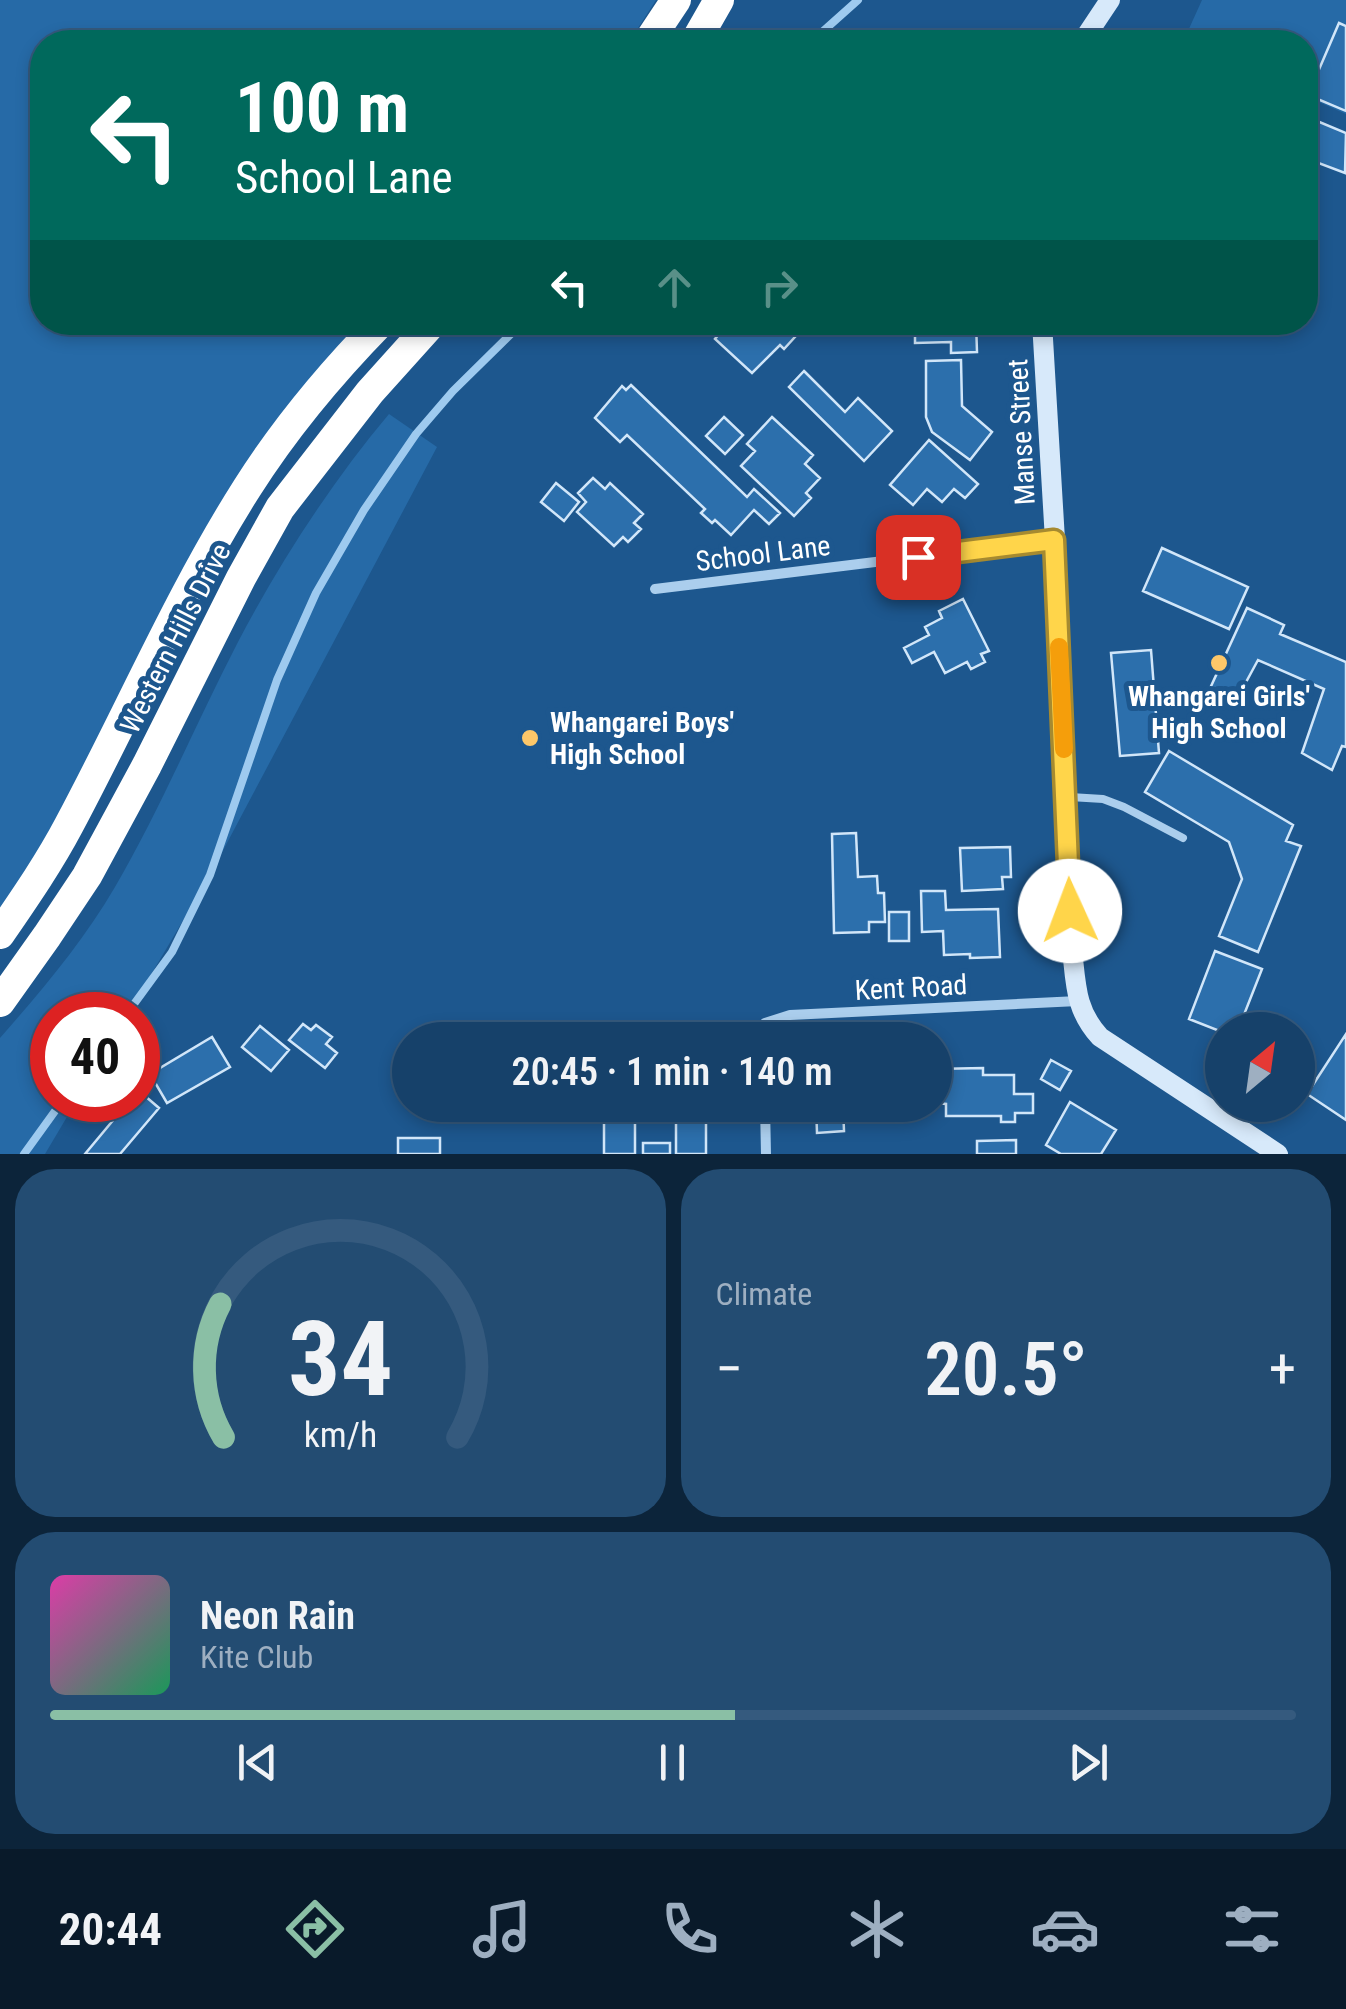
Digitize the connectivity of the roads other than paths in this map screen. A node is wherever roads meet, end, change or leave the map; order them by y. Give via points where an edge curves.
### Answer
1 (676, 0) edge
2 (719, 0) edge
3 (1110, 0) edge
4 (656, 30) edge
5 (702, 30) edge
6 (1090, 30) edge
7 (369, 335) edge
8 (421, 335) edge
9 (1043, 335) edge
10 (1054, 540) junction
11 (655, 589) dead end
12 (1066, 797) junction
13 (1183, 838) dead end
14 (0, 934) edge
15 (1078, 1001) junction
16 (0, 1002) edge
17 (765, 1022) edge
18 (765, 1122) edge
19 (766, 1154) edge
20 (1278, 1154) edge

1 - 4 highway
2 - 5 highway
3 - 6 street
7 - 14 highway, Western Hills Drive via 248,487 68,829
8 - 16 highway, Western Hills Drive via 280,508 87,876
9 - 10 street, Manse Street
10 - 11 street, School Lane
10 - 12 street, Manse Street
12 - 13 lane via 1103,799
12 - 15 street, Manse Street
15 - 17 street, Kent Road via 790,1014
15 - 20 street, Manse Street via 1100,1037
18 - 19 street

